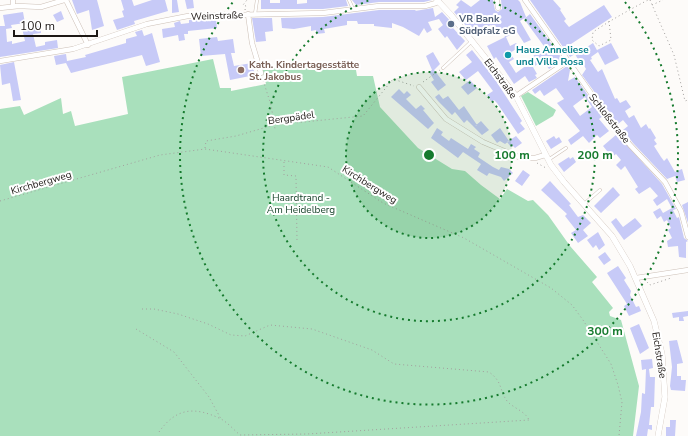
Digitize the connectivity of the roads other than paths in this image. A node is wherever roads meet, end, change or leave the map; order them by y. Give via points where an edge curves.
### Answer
1 (13, 0) edge
2 (65, 0) edge
3 (257, 0) edge
4 (349, 0) edge
5 (438, 0) edge
6 (497, 0) edge
7 (525, 0) edge
8 (13, 6) junction
9 (0, 8) edge
10 (498, 8) dead end
11 (353, 10) junction
12 (246, 14) junction
13 (255, 14) junction
14 (473, 41) junction
15 (88, 45) junction
16 (0, 61) edge
17 (568, 61) junction
18 (443, 68) road end
19 (261, 73) road end
20 (419, 87) road end
21 (516, 96) junction
22 (566, 148) dead end
23 (546, 157) junction
24 (600, 190) dead end
25 (584, 205) junction
26 (688, 237) edge
27 (688, 270) edge
28 (636, 278) junction
29 (658, 436) edge

1 - 8 street
2 - 8 street via 41,7
2 - 15 street
3 - 13 lane
4 - 11 lane
5 - 11 street, Weinstraße via 425,6
5 - 14 street, Eichstraße
6 - 10 street
7 - 17 street, Schloßstraße
8 - 9 street
11 - 13 street, Weinstraße via 308,14
12 - 13 street, Weinstraße
12 - 15 street, Weinstraße via 204,14 168,18
12 - 19 street
14 - 18 lane
14 - 21 street, Eichstraße
15 - 16 street, Weinstraße
17 - 21 street
17 - 26 street, Schloßstraße via 623,136 665,182 681,211
20 - 23 street via 438,112 454,125 498,150 527,159
21 - 23 street, Eichstraße
22 - 23 lane
23 - 25 street, Eichstraße
24 - 25 lane
25 - 28 street, Eichstraße via 612,236
27 - 28 street
28 - 29 street, Eichstraße via 654,320 664,368 665,396

